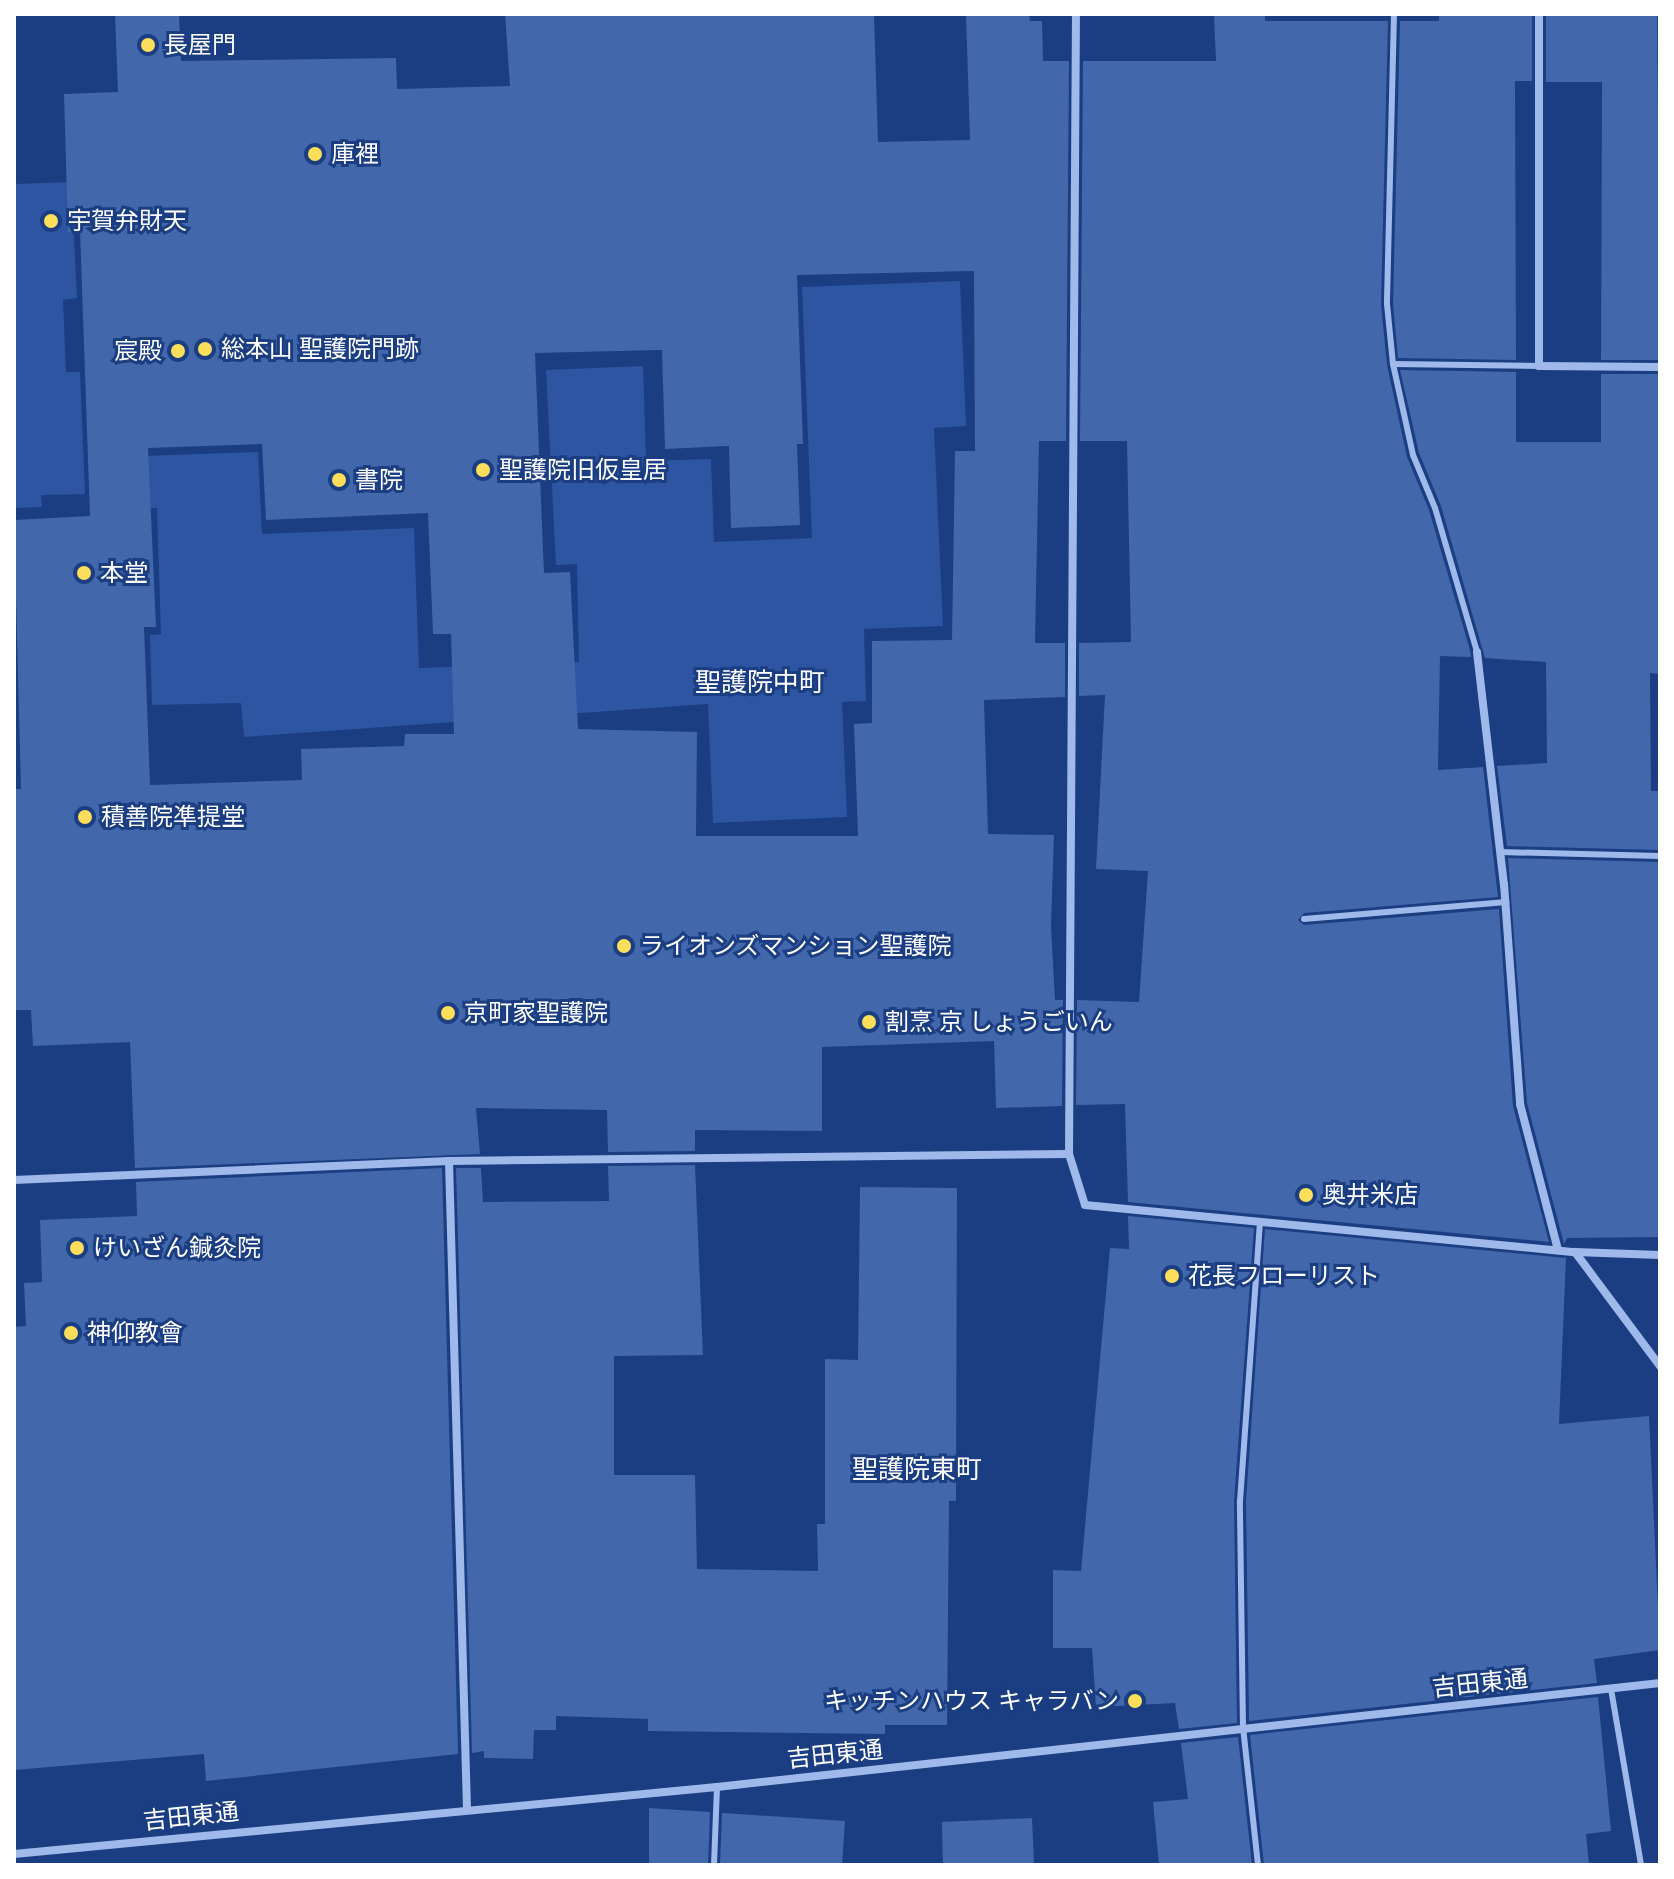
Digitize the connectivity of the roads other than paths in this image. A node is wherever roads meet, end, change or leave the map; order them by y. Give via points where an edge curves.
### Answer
1 (1076, 14) edge
2 (1394, 14) edge
3 (1539, 14) edge
4 (1393, 364) junction
5 (1539, 366) junction
6 (1660, 367) edge
7 (1477, 652) joint
8 (1500, 852) junction
9 (1660, 856) edge
10 (1506, 902) junction
11 (1304, 919) dead end
12 (1069, 1154) junction
13 (449, 1161) junction
14 (14, 1180) edge
15 (1260, 1222) junction
16 (1558, 1250) junction
17 (1575, 1252) junction
18 (1660, 1255) edge
19 (1660, 1366) edge
20 (1660, 1683) edge
21 (1611, 1689) junction
22 (1243, 1728) junction
23 (717, 1787) junction
24 (467, 1808) junction
25 (14, 1854) edge
26 (714, 1865) edge
27 (1258, 1865) edge
28 (1641, 1865) edge

1 - 12 street
2 - 4 lane via 1387,304
3 - 5 street
4 - 5 lane
4 - 7 lane via 1413,455 1435,508
5 - 6 street
7 - 8 street
8 - 9 lane
8 - 10 street
10 - 11 lane
10 - 16 street via 1520,1104
12 - 13 street
12 - 15 street via 1085,1205
13 - 14 street
13 - 24 street
15 - 16 street
15 - 22 lane via 1240,1501
16 - 17 street
17 - 18 street
17 - 19 street
20 - 21 street, 吉田東通
21 - 22 street, 吉田東通
21 - 28 lane
22 - 23 street, 吉田東通
22 - 27 lane
23 - 24 street, 吉田東通
23 - 26 lane
24 - 25 street, 吉田東通

